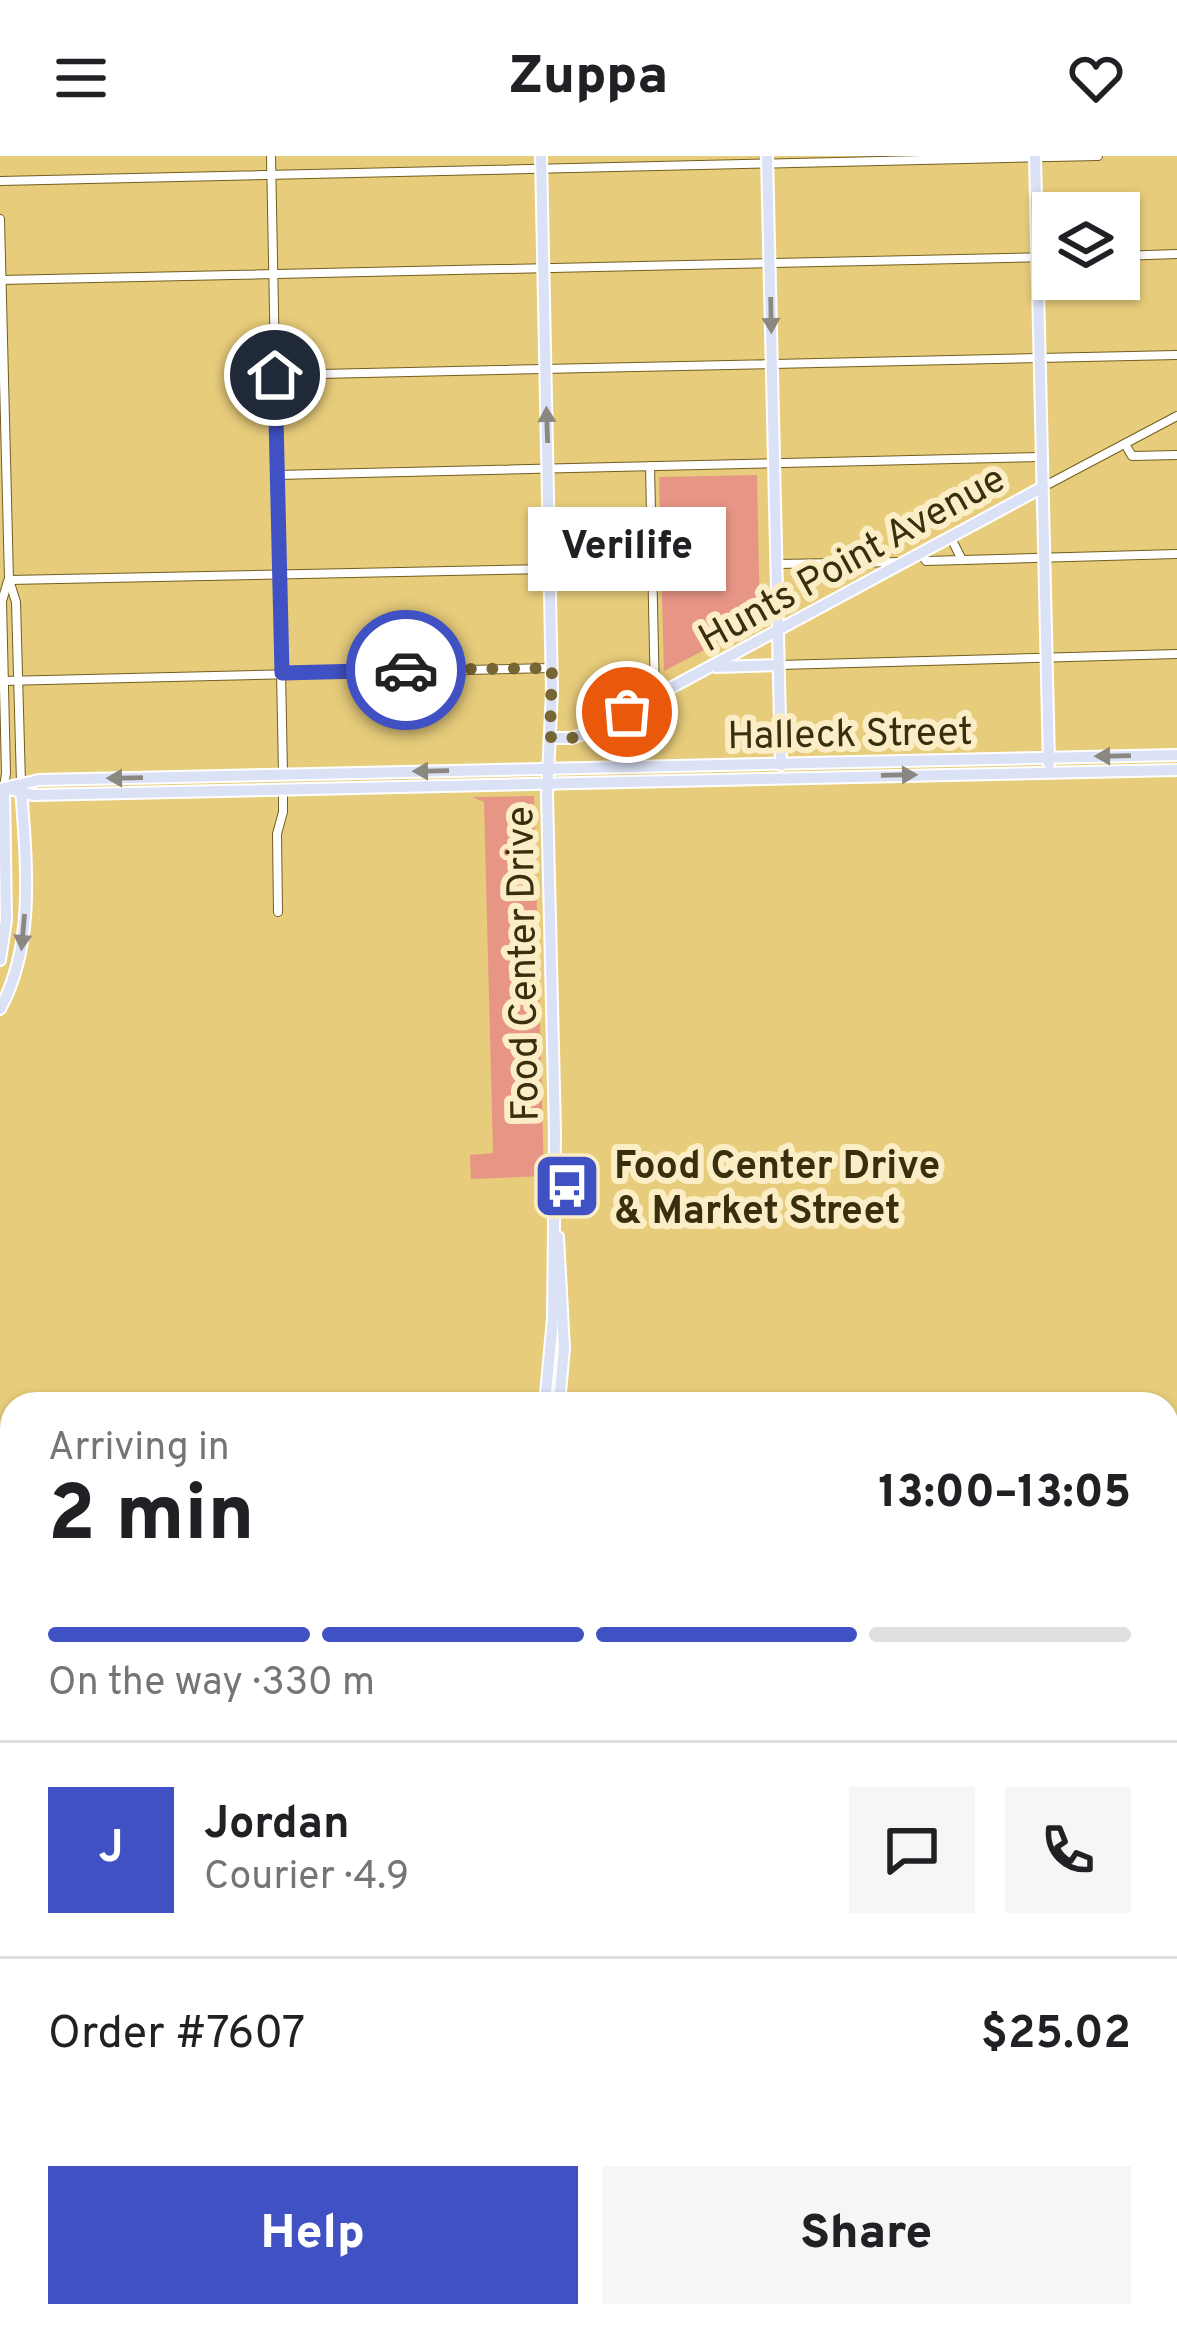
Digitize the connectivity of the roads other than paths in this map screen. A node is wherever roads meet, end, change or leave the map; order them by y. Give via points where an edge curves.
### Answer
1 (271, 156) edge
2 (1098, 156) edge
3 (1035, 157) edge
4 (767, 160) edge
5 (541, 162) edge
6 (271, 174) junction
7 (0, 181) edge
8 (1036, 192) edge
9 (0, 219) edge
10 (1177, 254) edge
11 (1140, 255) edge
12 (1032, 257) edge
13 (770, 263) junction
14 (543, 268) junction
15 (273, 274) junction
16 (2, 280) edge
17 (1039, 300) edge
18 (1177, 355) edge
19 (1040, 357) junction
20 (772, 364) junction
21 (545, 369) junction
22 (275, 375) junction
23 (1177, 416) edge
24 (1147, 432) junction
25 (1125, 444) junction
26 (1160, 455) junction
27 (1177, 455) edge
28 (1042, 457) junction
29 (774, 463) junction
30 (650, 466) junction
31 (548, 468) junction
32 (278, 475) junction
33 (1043, 487) junction
34 (950, 536) junction
35 (920, 552) junction
36 (1177, 554) edge
37 (1044, 556) junction
38 (856, 560) junction
39 (962, 560) junction
40 (902, 562) junction
41 (776, 564) junction
42 (550, 568) junction
43 (280, 574) junction
44 (9, 580) junction
45 (867, 580) junction
46 (778, 627) junction
47 (1177, 654) edge
48 (1046, 657) junction
49 (779, 665) junction
50 (713, 667) junction
51 (552, 668) junction
52 (282, 673) junction
53 (18, 680) junction
54 (4, 681) junction
55 (655, 697) junction
56 (550, 737) junction
57 (1177, 755) edge
58 (1049, 757) junction
59 (781, 762) junction
60 (1177, 770) edge
61 (1049, 773) junction
62 (284, 774) junction
63 (547, 776) junction
64 (782, 777) junction
65 (2, 788) edge
66 (21, 788) junction
67 (284, 788) junction
68 (278, 912) dead end
69 (0, 960) edge
70 (0, 1009) edge
71 (555, 1216) junction
72 (546, 1392) edge
73 (561, 1392) edge

1 - 6 street
2 - 3 street
3 - 4 street
3 - 8 main road
4 - 5 street
4 - 13 main road
5 - 6 street
5 - 14 main road, Food Center Drive
6 - 7 street
6 - 15 street
9 - 16 street
10 - 11 street
12 - 13 street
13 - 14 street
13 -> 20 main road
14 - 15 street
14 - 21 main road, Food Center Drive
15 - 16 street
15 - 22 street
16 - 44 street
17 - 19 main road
18 - 19 street
19 - 20 street
19 - 28 main road
20 - 21 street
20 - 29 main road
21 - 22 street
31 -> 21 main road, Food Center Drive
22 - 32 street
23 - 24 street, Hunts Point Avenue
24 - 25 street, Hunts Point Avenue
24 - 26 street
25 - 26 street via 1132,456
25 - 33 street, Hunts Point Avenue
26 - 27 street
28 - 29 street
28 - 33 main road
29 - 30 street
29 - 41 main road
30 - 31 street
30 - 55 street
31 - 32 street
31 - 42 main road, Food Center Drive
32 - 43 street
33 - 34 main road, Hunts Point Avenue
33 - 37 main road
34 - 35 main road, Hunts Point Avenue
34 - 39 street
35 - 39 street via 926,561
35 - 40 main road, Hunts Point Avenue
36 - 37 street
37 - 39 street
37 - 48 main road
38 - 40 street
38 - 41 street
38 - 45 street
40 - 45 main road, Hunts Point Avenue
41 - 46 main road
42 - 43 street
42 - 51 main road, Food Center Drive
43 - 44 street
43 - 52 street
44 - 53 street
44 - 54 street
45 - 46 main road, Hunts Point Avenue
46 - 49 main road
46 - 50 main road, Hunts Point Avenue
47 - 48 street
48 - 49 street
48 - 58 main road
49 - 50 main road
49 - 59 main road
50 - 55 main road, Hunts Point Avenue
51 - 52 street
51 - 56 main road, Food Center Drive
52 - 53 street
52 - 62 street
53 - 54 street
53 - 66 street
54 - 65 street
55 - 56 main road, Hunts Point Avenue via 589,732
56 - 63 main road, Food Center Drive
57 -> 58 main road, Halleck Street
58 - 59 main road, Halleck Street
58 - 61 main road
59 - 63 main road, Halleck Street
59 - 64 main road
60 - 61 main road, Halleck Street
64 -> 61 main road, Halleck Street
63 -> 62 main road, Halleck Street
62 -> 66 main road, Halleck Street
62 - 67 main road
63 - 64 main road, Halleck Street
63 - 67 main road, Halleck Street
63 - 71 main road, Food Center Drive
65 - 66 main road
65 - 69 main road
66 - 67 main road, Halleck Street
66 -> 70 main road via 24,937
67 - 68 street
71 - 72 main road, Food Center Drive
71 - 73 main road, Food Center Drive

